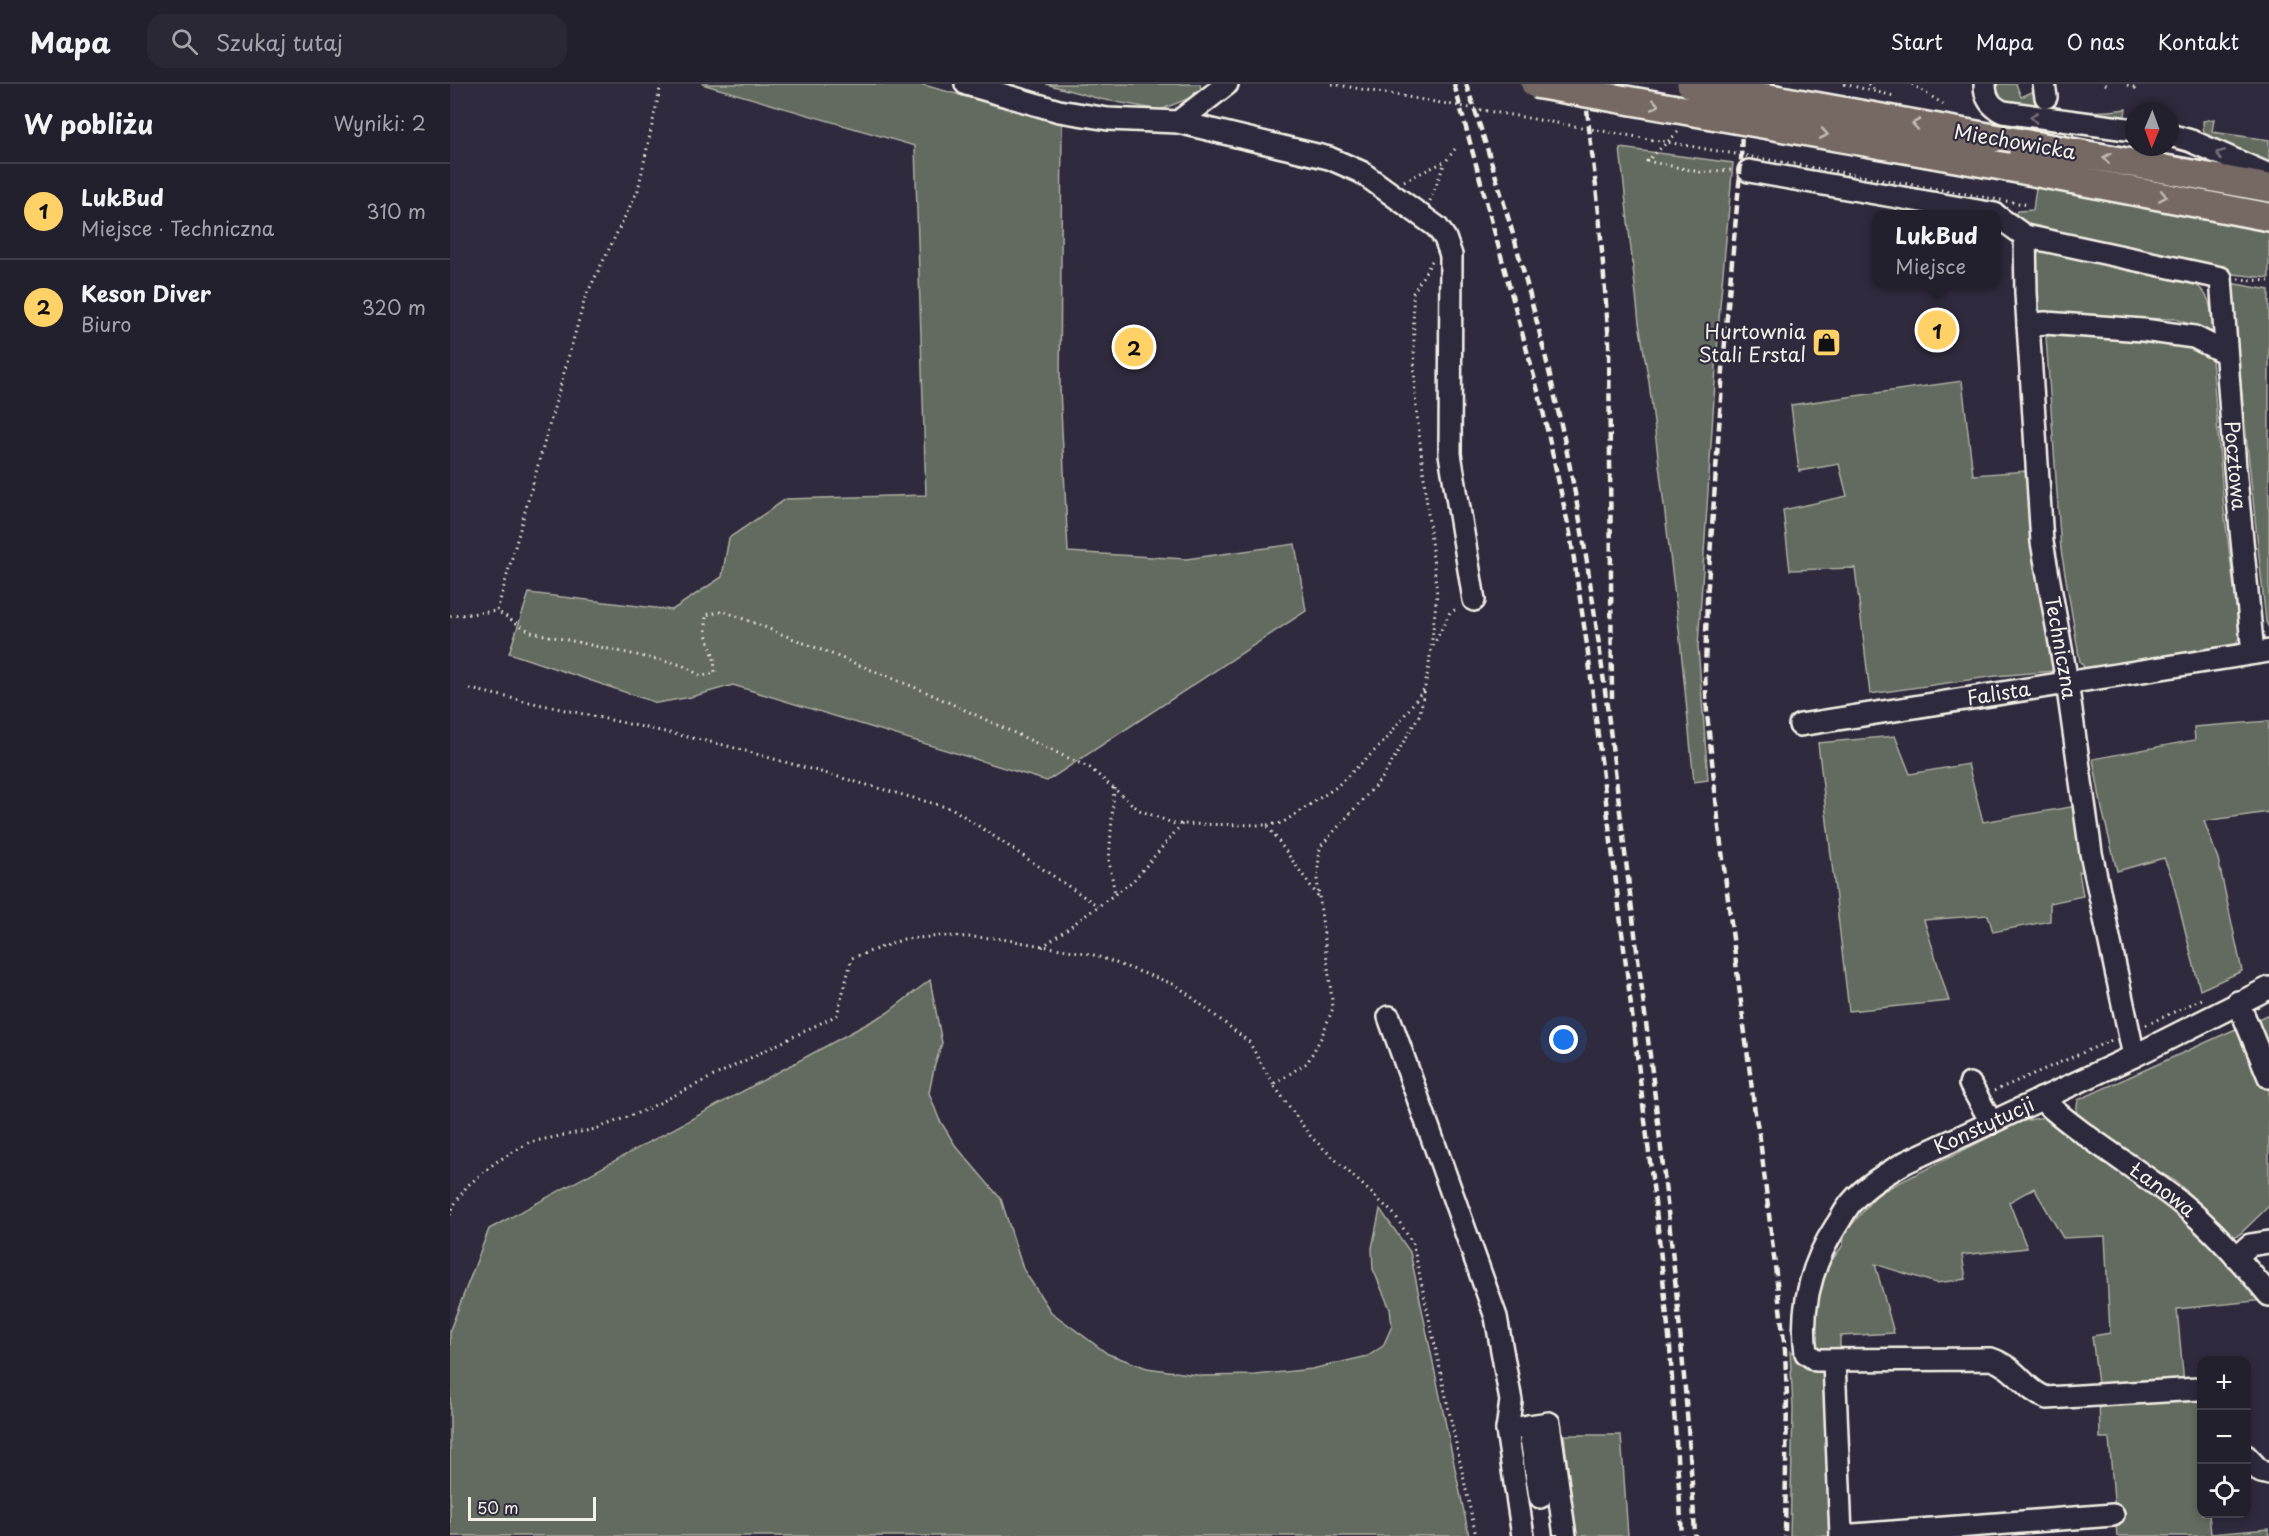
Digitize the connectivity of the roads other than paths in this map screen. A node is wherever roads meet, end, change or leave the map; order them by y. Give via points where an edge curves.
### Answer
1 (966, 84) edge
2 (1227, 84) edge
3 (1535, 84) edge
4 (1691, 84) edge
5 (1985, 84) edge
6 (1178, 122) junction
7 (2125, 129) edge
8 (2179, 138) edge
9 (1741, 170) road end
10 (2269, 175) edge
11 (2269, 189) edge
12 (1968, 210) edge
13 (2269, 217) edge
14 (2001, 219) edge
15 (2025, 237) junction
16 (2028, 325) junction
17 (2226, 353) junction
18 (1474, 600) road end
19 (2261, 652) edge
20 (2067, 682) junction
21 (1800, 725) dead end
22 (2269, 988) edge
23 (2238, 1002) junction
24 (1389, 1017) dead end
25 (2134, 1056) junction
26 (2269, 1077) edge
27 (1970, 1084) dead end
28 (2041, 1099) junction
29 (1991, 1122) junction
30 (2269, 1242) edge
31 (2236, 1257) junction
32 (2269, 1295) edge
33 (1834, 1361) junction
34 (2197, 1389) edge
35 (1529, 1426) junction
36 (1507, 1430) junction
37 (2251, 1461) edge
38 (2269, 1474) edge
39 (1540, 1497) dead end
40 (2113, 1515) dead end
41 (1523, 1536) edge
42 (1565, 1536) edge
43 (1841, 1536) edge

1 - 6 street via 1059,111 1108,119
2 - 6 street
3 -> 13 main road, Miechowicka, bridge
11 -> 4 main road, Miechowicka, bridge
7 -> 5 street via 2003,112 1991,104
6 - 18 street via 1329,158 1386,189 1424,216 1445,238 1451,255 1450,454
10 -> 8 street
9 - 12 street
14 - 15 street
15 - 16 street, Techniczna
15 - 17 street, Pocztowa via 2221,278
16 - 17 street via 2143,330 2194,338
16 - 20 street, Techniczna via 2042,542
17 - 19 street, Pocztowa via 2235,468
19 - 20 street, Falista
20 - 21 street, Falista
20 - 25 street, Techniczna via 2091,853
22 - 23 street, Konstytucji
23 - 25 street, Konstytucji
23 - 26 street
24 - 36 street via 1496,1317 1510,1401
25 - 28 street, Konstytucji
27 - 29 street
28 - 29 street, Konstytucji
28 - 31 street, Łanowa via 2069,1124 2179,1202
29 - 33 street, Konstytucji via 1906,1162 1851,1203 1826,1242 1810,1280 1804,1315 1806,1353 1816,1360
30 - 31 street via 2250,1245
31 - 32 street, Łanowa
33 - 34 street via 1991,1359 2010,1367 2047,1398
33 - 43 street
35 - 36 street
35 - 39 street
35 - 42 street via 1549,1423
36 - 41 street
37 - 38 street via 2261,1472
40 - 43 street

